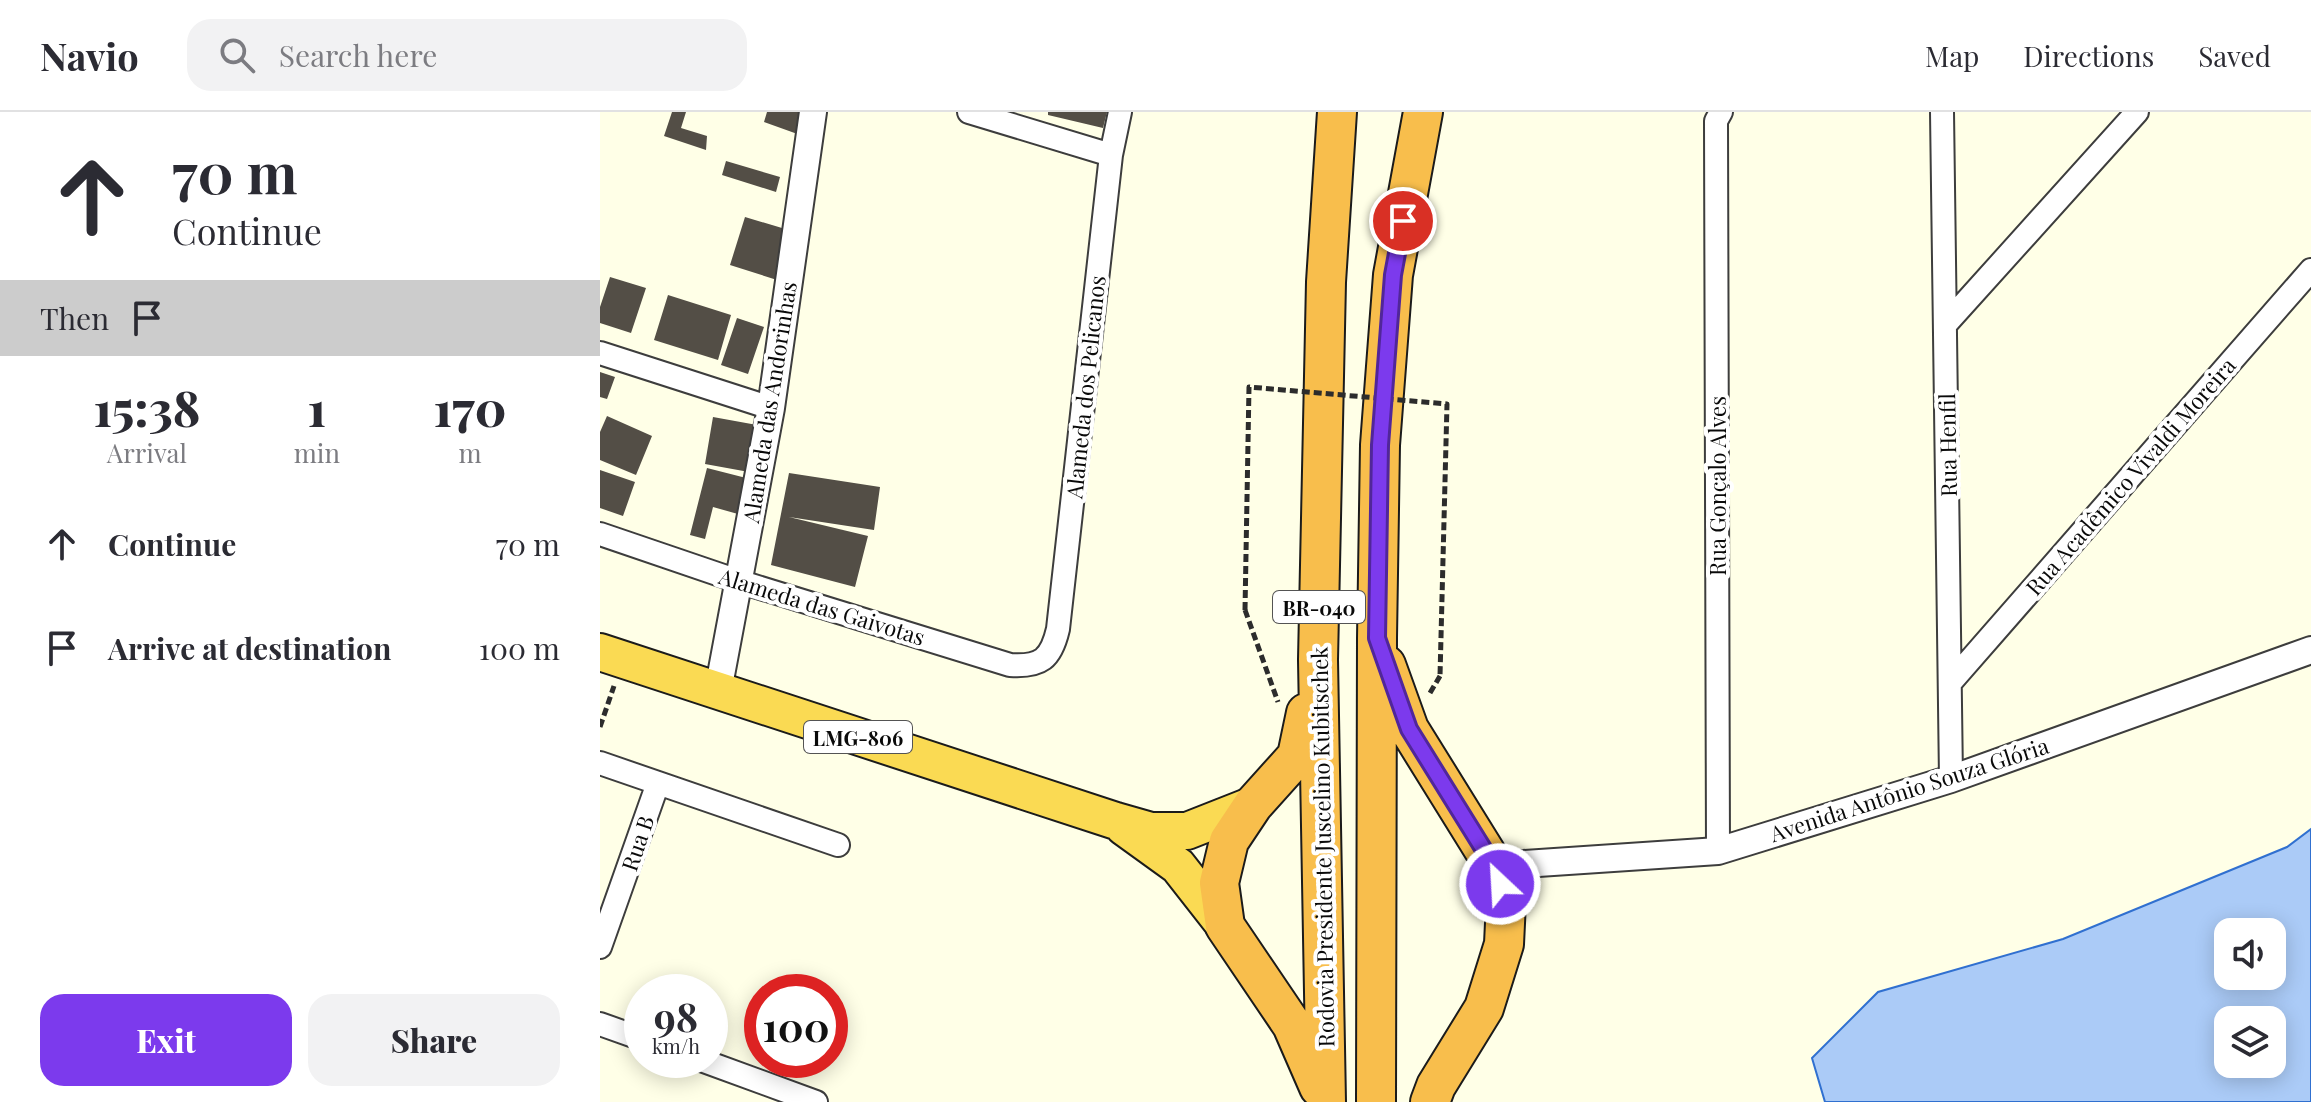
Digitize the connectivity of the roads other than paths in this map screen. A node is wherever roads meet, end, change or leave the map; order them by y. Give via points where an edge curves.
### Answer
1 (813, 112) edge
2 (969, 112) edge
3 (1120, 112) edge
4 (1337, 112) edge
5 (1423, 112) edge
6 (1942, 112) edge
7 (2137, 112) edge
8 (1718, 116) edge
9 (1111, 155) junction
10 (2311, 270) edge
11 (1945, 325) junction
12 (600, 353) edge
13 (771, 408) junction
14 (600, 534) edge
15 (738, 581) junction
16 (1377, 638) junction
17 (2311, 650) edge
18 (612, 656) edge
19 (1044, 659) joint
20 (1318, 660) junction
21 (1950, 683) junction
22 (718, 691) junction
23 (600, 763) edge
24 (1951, 779) junction
25 (658, 783) junction
26 (1253, 805) junction
27 (1116, 821) junction
28 (838, 845) dead end
29 (1718, 851) junction
30 (1494, 866) junction
31 (1225, 926) junction
32 (600, 947) edge
33 (600, 1024) edge
34 (624, 1033) edge
35 (728, 1070) edge
36 (816, 1102) edge
37 (1326, 1102) edge
38 (1376, 1102) edge
39 (1430, 1102) edge

1 - 13 street, Alameda das Andorinhas
2 - 9 street
3 - 9 street, Alameda dos Pelicanos
4 - 20 highway, Rodovia Presidente Juscelino Kubitschek / BR-040 via 1326,282
5 - 16 highway, BR-040 via 1393,275 1380,445
6 - 11 street, Rua Henfil
7 - 11 street
8 - 29 street, Rua Gonçalo Alves
9 - 19 street, Alameda dos Pelicanos via 1058,629
10 - 21 street, Rua Acadêmico Vivaldi Moreira
11 - 21 street, Rua Henfil
12 - 13 street
13 - 15 street, Alameda das Andorinhas
14 - 15 street, Alameda das Gaivotas
15 - 19 street, Alameda das Gaivotas via 1010,665 1030,667
15 - 22 street, Alameda das Andorinhas
16 - 30 highway via 1409,729
16 - 38 highway, BR-040
17 - 24 street, Avenida Antônio Souza Glória
18 - 22 highway, LMG-806
20 - 26 highway via 1297,756
20 - 37 highway, Rodovia Presidente Juscelino Kubitschek / BR-040
21 - 24 street, Rua Henfil
22 - 27 highway, LMG-806
23 - 25 street
24 - 29 street, Avenida Antônio Souza Glória
25 - 28 street
25 - 32 street, Rua B
26 - 27 highway, LMG-806 via 1187,831 1151,831
26 - 31 highway via 1229,841 1219,883
27 - 31 highway, LMG-806 via 1178,866
29 - 30 street, Avenida Antônio Souza Glória
30 - 39 highway via 1506,902 1504,944 1484,1008
31 - 37 highway via 1292,1025
33 - 34 street
35 - 36 street

